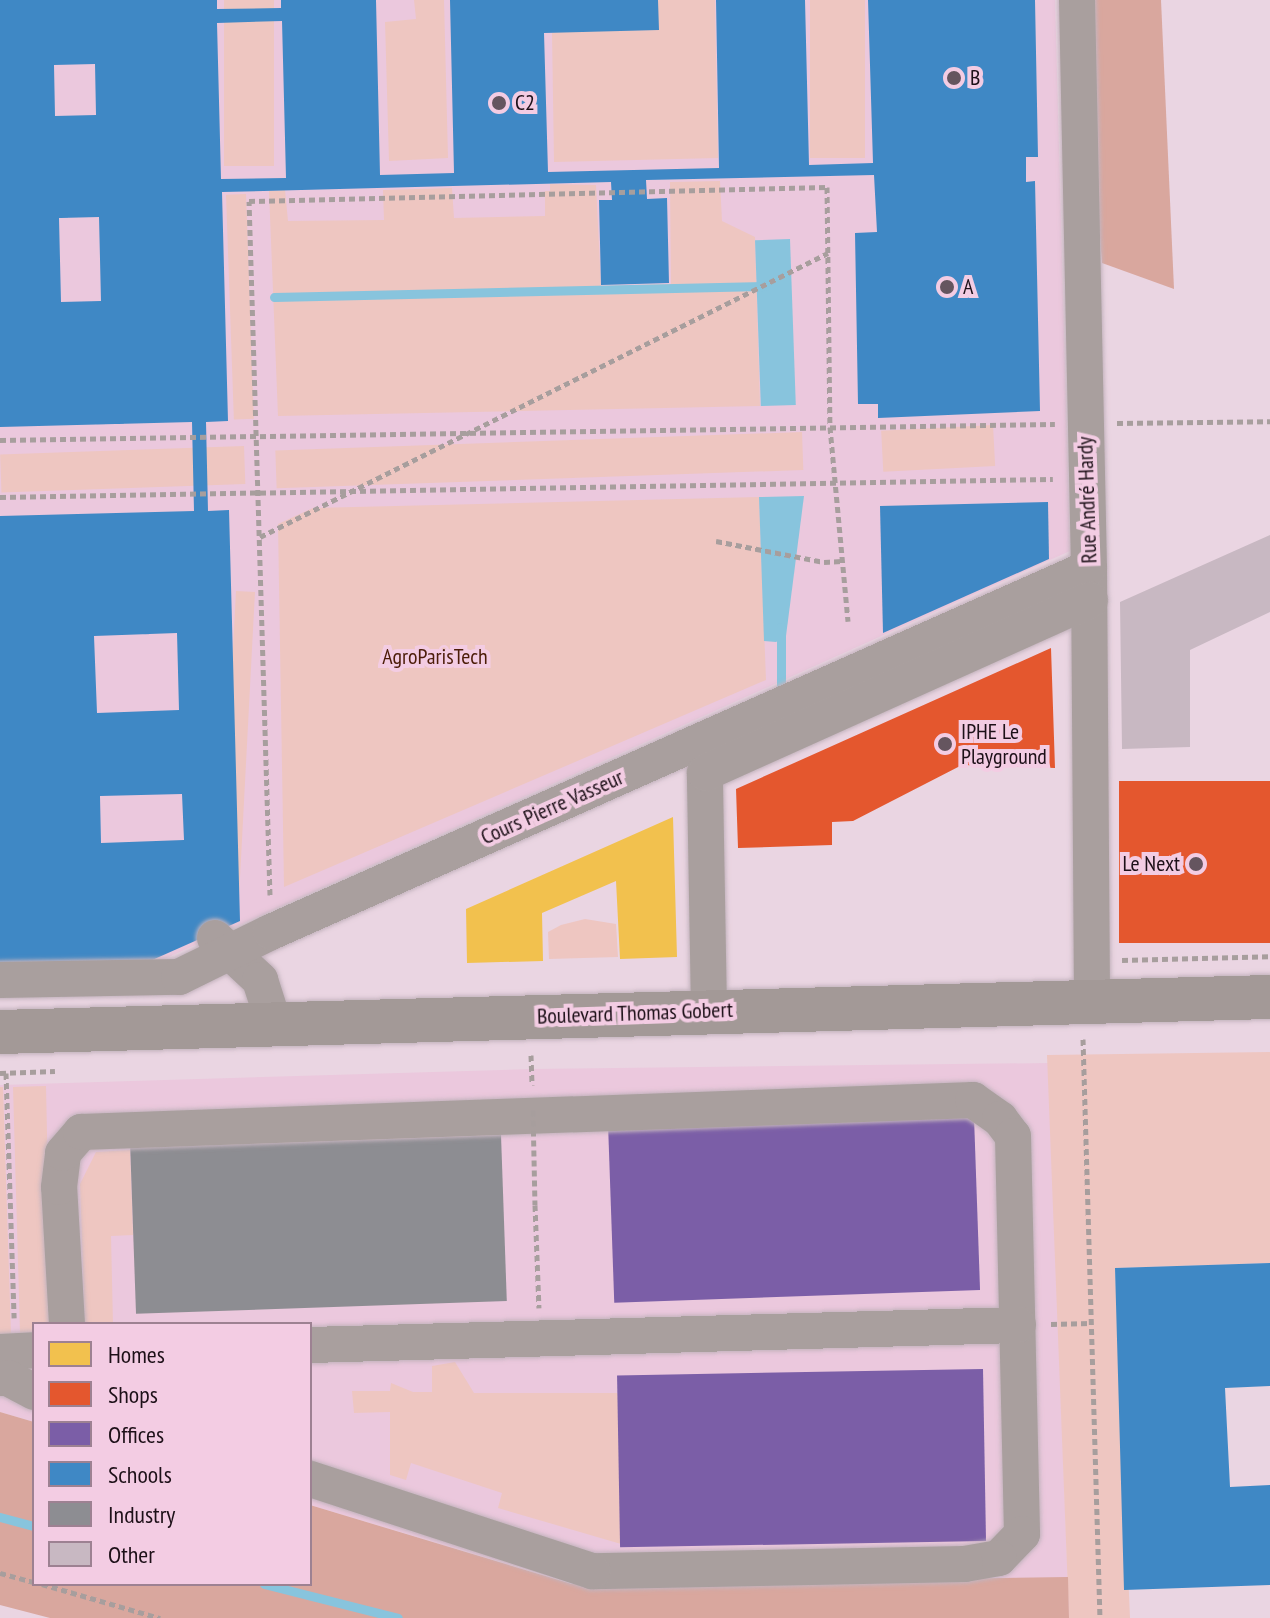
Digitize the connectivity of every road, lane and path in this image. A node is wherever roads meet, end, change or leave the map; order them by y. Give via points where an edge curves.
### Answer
1 (1077, 0) edge
2 (828, 253) junction
3 (1270, 421) edge
4 (1085, 424) junction
5 (830, 427) junction
6 (470, 433) junction
7 (257, 436) junction
8 (0, 440) edge
9 (1086, 478) junction
10 (834, 482) junction
11 (356, 489) junction
12 (259, 491) junction
13 (0, 497) edge
14 (260, 537) junction
15 (716, 541) dead end
16 (842, 561) junction
17 (1090, 584) junction
18 (848, 621) dead end
19 (271, 932) junction
20 (220, 943) junction
21 (1270, 956) edge
22 (0, 980) edge
23 (1270, 997) edge
24 (1089, 1000) junction
25 (709, 1011) junction
26 (274, 1024) junction
27 (0, 1032) edge
28 (531, 1054) dead end
29 (531, 1069) dead end
30 (6, 1085) dead end
31 (533, 1110) dead end
32 (67, 1322) edge
33 (1091, 1323) junction
34 (1018, 1325) junction
35 (540, 1340) junction
36 (312, 1345) edge
37 (12, 1358) edge
38 (32, 1391) edge
39 (312, 1480) edge
40 (0, 1573) edge
41 (32, 1581) edge
42 (49, 1586) edge
43 (160, 1618) edge
44 (1100, 1618) edge

1 - 4 street, Rue André Hardy
2 - 5 path
2 - 6 path
2 - 7 path via 827,187 249,201
3 - 4 path
4 - 5 path
4 - 9 street, Rue André Hardy
5 - 6 path
5 - 10 path
6 - 7 path
6 - 11 path
7 - 8 path
7 - 12 path
9 - 10 path
9 - 17 street, Rue André Hardy
10 - 11 path
10 - 16 path
11 - 12 path
11 - 14 path
12 - 13 path
12 - 14 path
14 - 19 path
15 - 16 path
16 - 18 path
17 - 19 street, Cours Pierre Vasseur
17 - 24 street, Rue André Hardy
17 - 25 street via 705,773
19 - 20 street, Cours Pierre Vasseur
20 - 22 street, Cours Pierre Vasseur via 179,977
20 - 26 street via 260,980
21 - 24 path
23 - 24 main road, Boulevard Thomas Gobert
24 - 25 main road, Boulevard Thomas Gobert
24 - 33 path
25 - 26 main road, Boulevard Thomas Gobert
26 - 27 main road, Boulevard Thomas Gobert
28 - 29 path
30 - 37 path
31 - 35 path, bridge
32 - 34 street via 59,1187 63,1153 81,1132 973,1100 1013,1136
33 - 34 path
33 - 44 path
34 - 35 street
34 - 39 street via 1022,1534 999,1558 965,1564 592,1571
35 - 36 street
37 - 38 street via 8,1378
40 - 41 path
42 - 43 path

